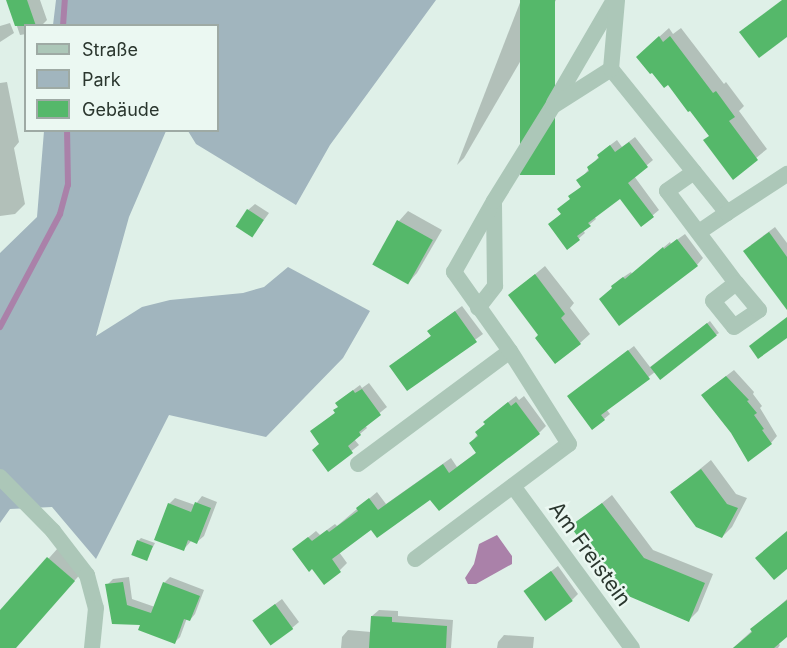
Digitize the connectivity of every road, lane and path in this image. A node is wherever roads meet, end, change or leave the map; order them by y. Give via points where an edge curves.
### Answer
1 (615, 0) edge
2 (611, 69) junction
3 (553, 106) junction
4 (694, 172) junction
5 (787, 174) edge
6 (494, 201) junction
7 (727, 213) junction
8 (699, 231) junction
9 (736, 283) dead end
10 (478, 308) junction
11 (510, 351) junction
12 (358, 464) dead end
13 (0, 477) edge
14 (513, 486) junction
15 (415, 559) dead end
16 (92, 648) edge
17 (632, 648) edge

1 - 2 street
1 - 3 street
2 - 3 street
2 - 4 street
3 - 6 street
4 - 7 street
4 - 8 street via 667,191
5 - 7 street
6 - 10 street via 495,286
6 - 10 street via 454,272
7 - 8 street
8 - 9 street
10 - 11 street
11 - 12 street
11 - 14 street via 569,444
13 - 16 street via 53,531 87,575 96,608
14 - 15 street
14 - 17 street, Am Freistein

